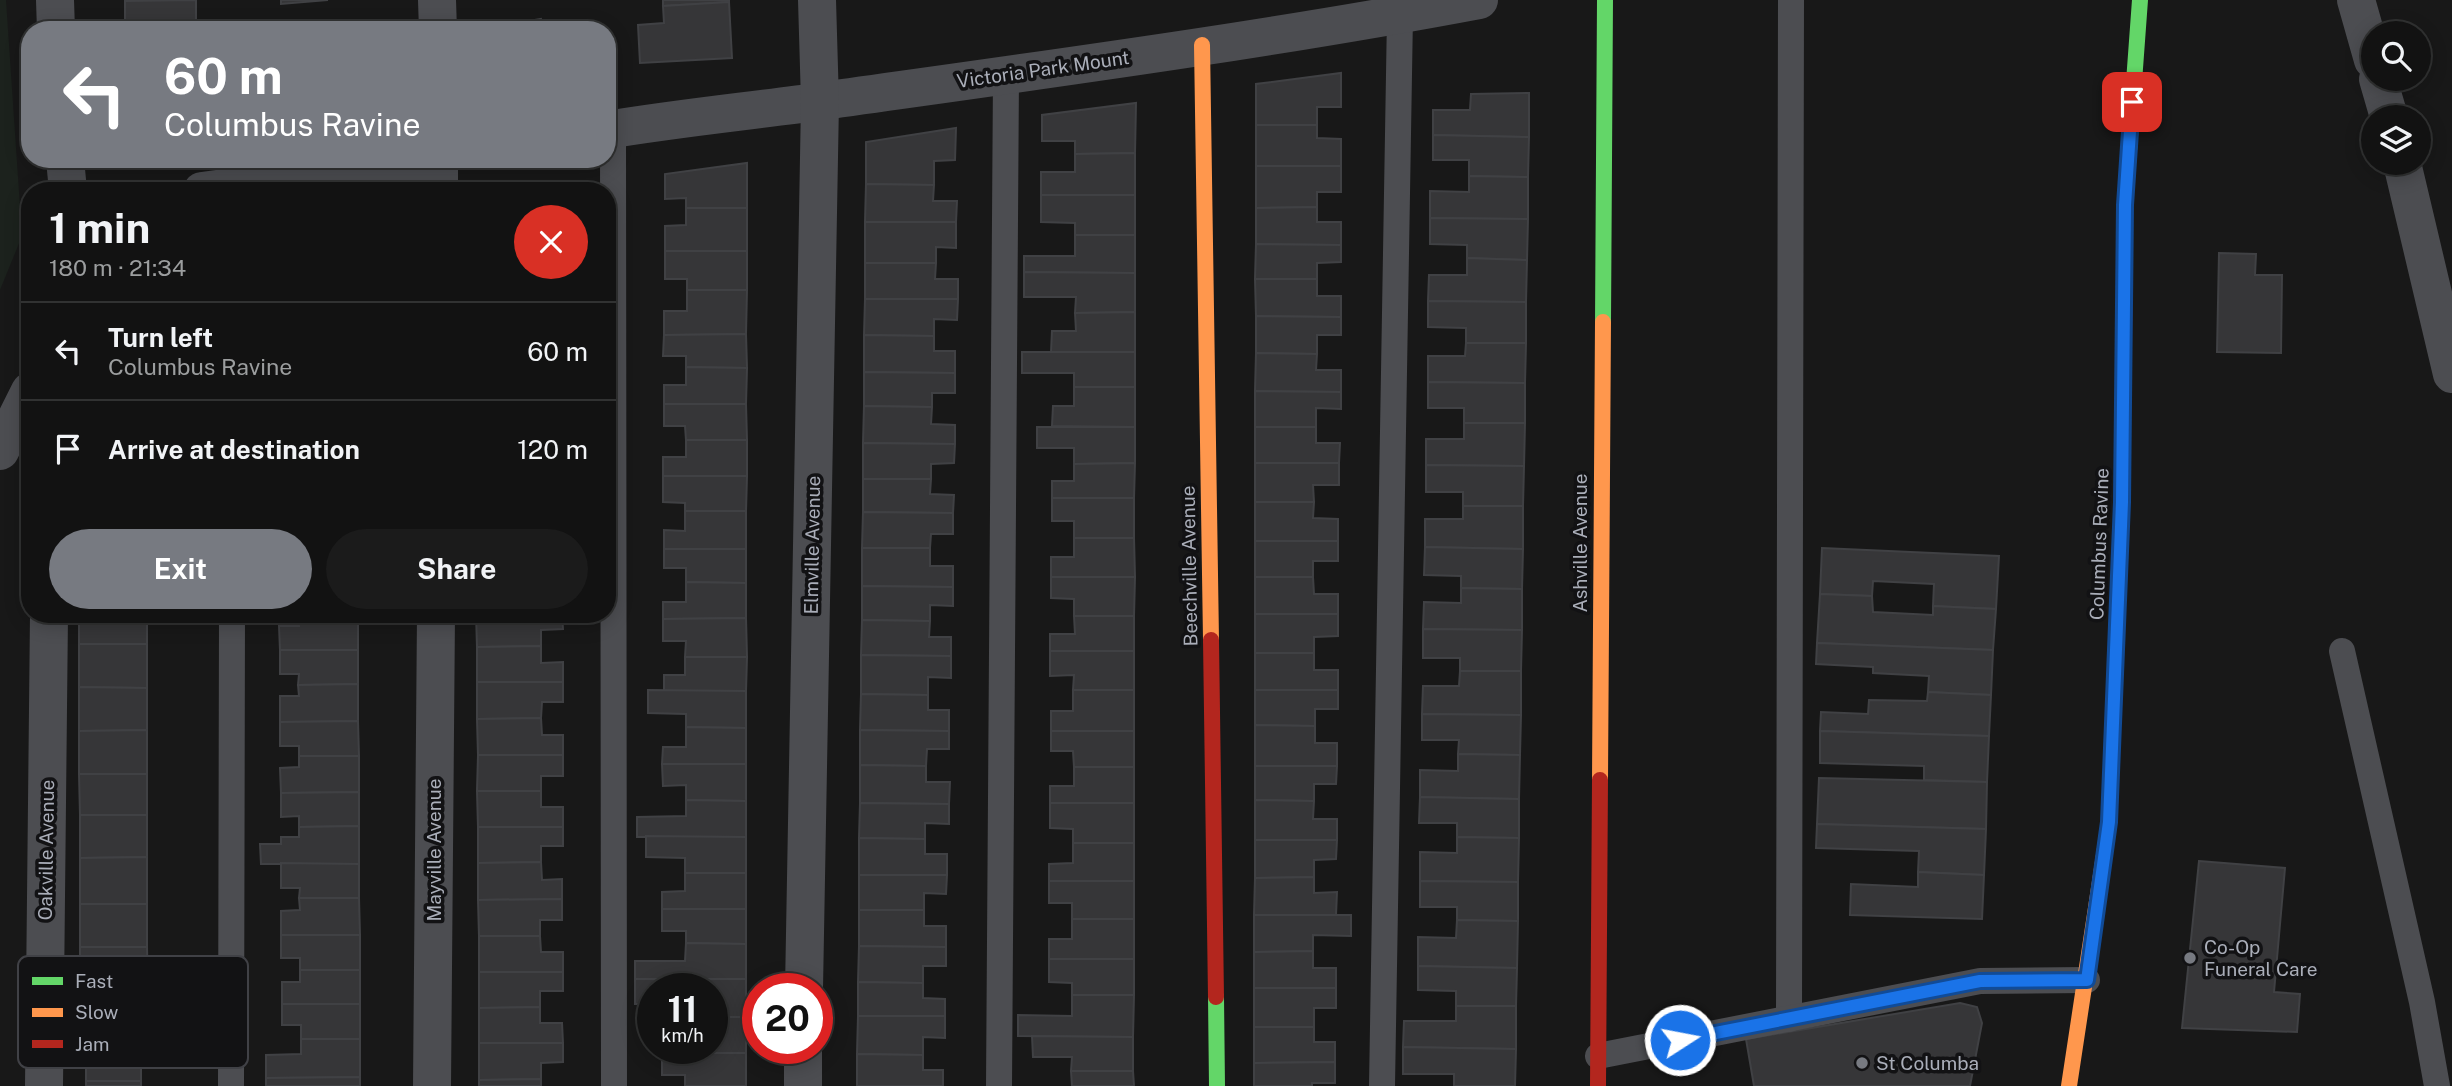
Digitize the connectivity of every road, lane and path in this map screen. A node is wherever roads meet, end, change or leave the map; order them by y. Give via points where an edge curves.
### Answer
1 (55, 0) edge
2 (438, 0) edge
3 (817, 0) edge
4 (1479, 0) edge
5 (1605, 0) edge
6 (1791, 0) edge
7 (2140, 0) edge
8 (2356, 0) edge
9 (1400, 15) junction
10 (56, 21) edge
11 (438, 21) edge
12 (2362, 21) edge
13 (1202, 46) junction
14 (1006, 75) junction
15 (820, 102) junction
16 (616, 129) edge
17 (374, 168) edge
18 (2405, 175) edge
19 (273, 182) edge
20 (2452, 373) edge
21 (21, 409) edge
22 (0, 452) edge
23 (49, 623) edge
24 (232, 623) edge
25 (436, 623) edge
26 (612, 623) edge
27 (2343, 651) dead end
28 (45, 956) edge
29 (232, 956) edge
30 (804, 973) edge
31 (2087, 980) junction
32 (1789, 1019) junction
33 (1598, 1056) junction
34 (803, 1064) edge
35 (44, 1068) edge
36 (232, 1068) edge
37 (44, 1086) edge
38 (232, 1086) edge
39 (432, 1086) edge
40 (614, 1086) edge
41 (803, 1086) edge
42 (999, 1086) edge
43 (1217, 1086) edge
44 (1382, 1086) edge
45 (1598, 1086) edge
46 (2069, 1086) edge
47 (2437, 1086) edge

1 - 10 street
2 - 11 street
3 - 15 street, Elmville Avenue
4 - 9 street, Victoria Park Mount
5 - 33 street, Ashville Avenue
6 - 32 lane
7 - 31 street, Columbus Ravine via 2125,205 2122,502 2109,822
8 - 12 street
9 - 13 street, Victoria Park Mount
9 - 44 lane
13 - 14 street, Victoria Park Mount
13 - 43 street, Beechville Avenue
14 - 15 street, Victoria Park Mount
14 - 42 lane
15 - 16 street, Victoria Park Mount
15 - 30 street, Elmville Avenue
17 - 19 street
18 - 20 street
21 - 22 street
23 - 28 street, Oakville Avenue
24 - 29 lane
25 - 39 street, Mayville Avenue
26 - 40 lane
27 - 47 lane
31 - 32 lane via 1980,981
31 - 46 street, Columbus Ravine
32 - 33 lane
33 - 45 street, Ashville Avenue
34 - 41 street
35 - 37 street, Oakville Avenue
36 - 38 lane

